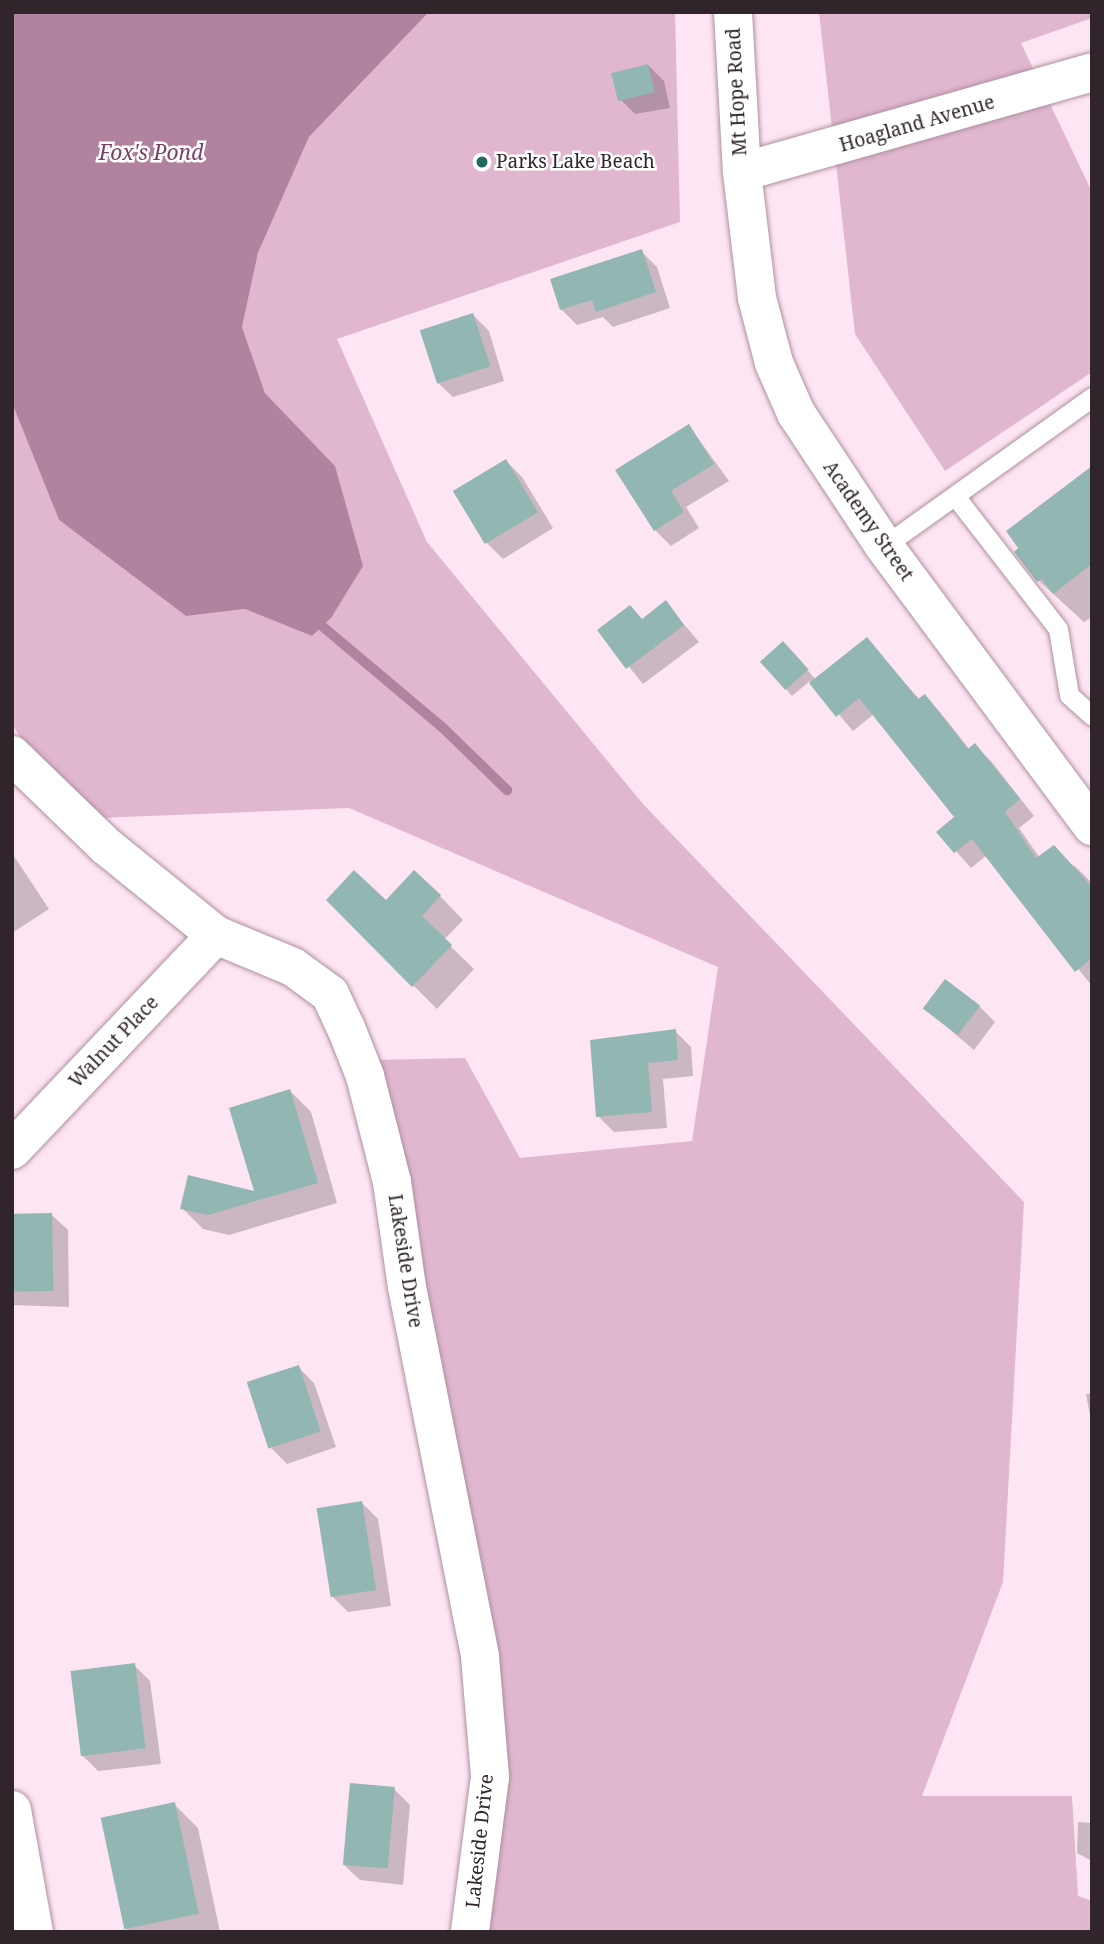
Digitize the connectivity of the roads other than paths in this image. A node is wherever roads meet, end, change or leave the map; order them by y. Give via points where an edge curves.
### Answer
1 (733, 12) edge
2 (1092, 72) edge
3 (742, 172) junction
4 (1092, 397) edge
5 (955, 496) junction
6 (884, 546) junction
7 (1092, 716) edge
8 (12, 755) edge
9 (1092, 826) edge
10 (216, 935) junction
11 (12, 1150) edge
12 (12, 1810) edge
13 (34, 1932) edge
14 (470, 1932) edge

1 - 3 street, Mt Hope Road
2 - 3 street, Hoagland Avenue
3 - 6 street, Academy Street via 757,298 774,363 796,413
4 - 5 lane
5 - 6 lane
5 - 7 lane via 1058,629 1069,695
6 - 9 street, Academy Street
8 - 10 street, Lakeside Drive via 106,846
10 - 11 street, Walnut Place
10 - 14 street, Lakeside Drive via 293,967 330,994 365,1076 392,1182 407,1287 480,1657 489,1777
12 - 13 street

